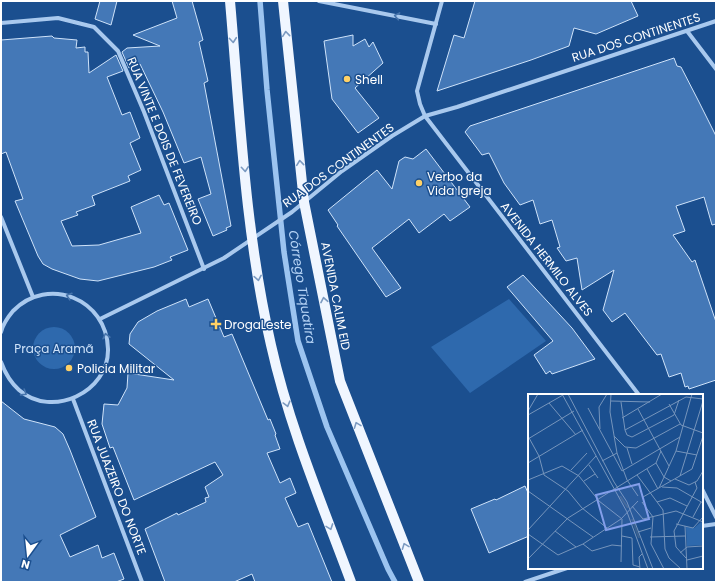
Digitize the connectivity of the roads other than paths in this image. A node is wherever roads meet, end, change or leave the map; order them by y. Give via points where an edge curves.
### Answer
1 (230, 1) edge
2 (283, 1) edge
3 (319, 1) edge
4 (442, 1) edge
5 (716, 21) edge
6 (1, 23) edge
7 (436, 24) junction
8 (687, 31) junction
9 (716, 69) edge
10 (425, 116) junction
11 (304, 202) junction
12 (1, 217) edge
13 (251, 239) junction
14 (204, 269) junction
15 (33, 297) junction
16 (100, 319) junction
17 (1, 332) edge
18 (1, 362) edge
19 (638, 394) edge
20 (73, 399) junction
21 (703, 491) edge
22 (716, 517) edge
23 (716, 524) edge
24 (703, 526) edge
25 (564, 569) edge
26 (142, 582) edge
27 (351, 582) edge
28 (419, 582) edge
29 (525, 582) edge

1 -> 13 main road
11 -> 2 main road, AVENIDA CALIM EID
7 -> 3 street
4 - 7 street, AVENIDA HERMILO ALVES
5 - 8 street, RUA DOS CONTINENTES
6 - 14 street, RUA VINTE E DOIS DE FEVEREIRO via 58,18 94,27 118,51
7 - 10 street, AVENIDA HERMILO ALVES via 417,91
8 - 9 street
8 - 10 street, RUA DOS CONTINENTES
10 - 11 street, RUA DOS CONTINENTES via 342,171
10 - 19 street, AVENIDA HERMILO ALVES
11 - 13 street, RUA DOS CONTINENTES
28 -> 11 main road, AVENIDA CALIM EID via 340,381
12 - 15 street
13 - 14 street, RUA DOS CONTINENTES
13 -> 27 main road via 271,345 294,429
14 - 16 street, RUA DOS CONTINENTES
16 -> 15 street via 90,307 63,294
15 - 17 street via 19,305 9,316
20 -> 16 street via 87,391 98,379 105,365 108,350 106,334
18 -> 20 street via 7,377 20,391 36,400 55,402
20 - 26 street, RUA JUAZEIRO DO NORTE
21 - 22 street
23 - 24 street
25 - 29 street

